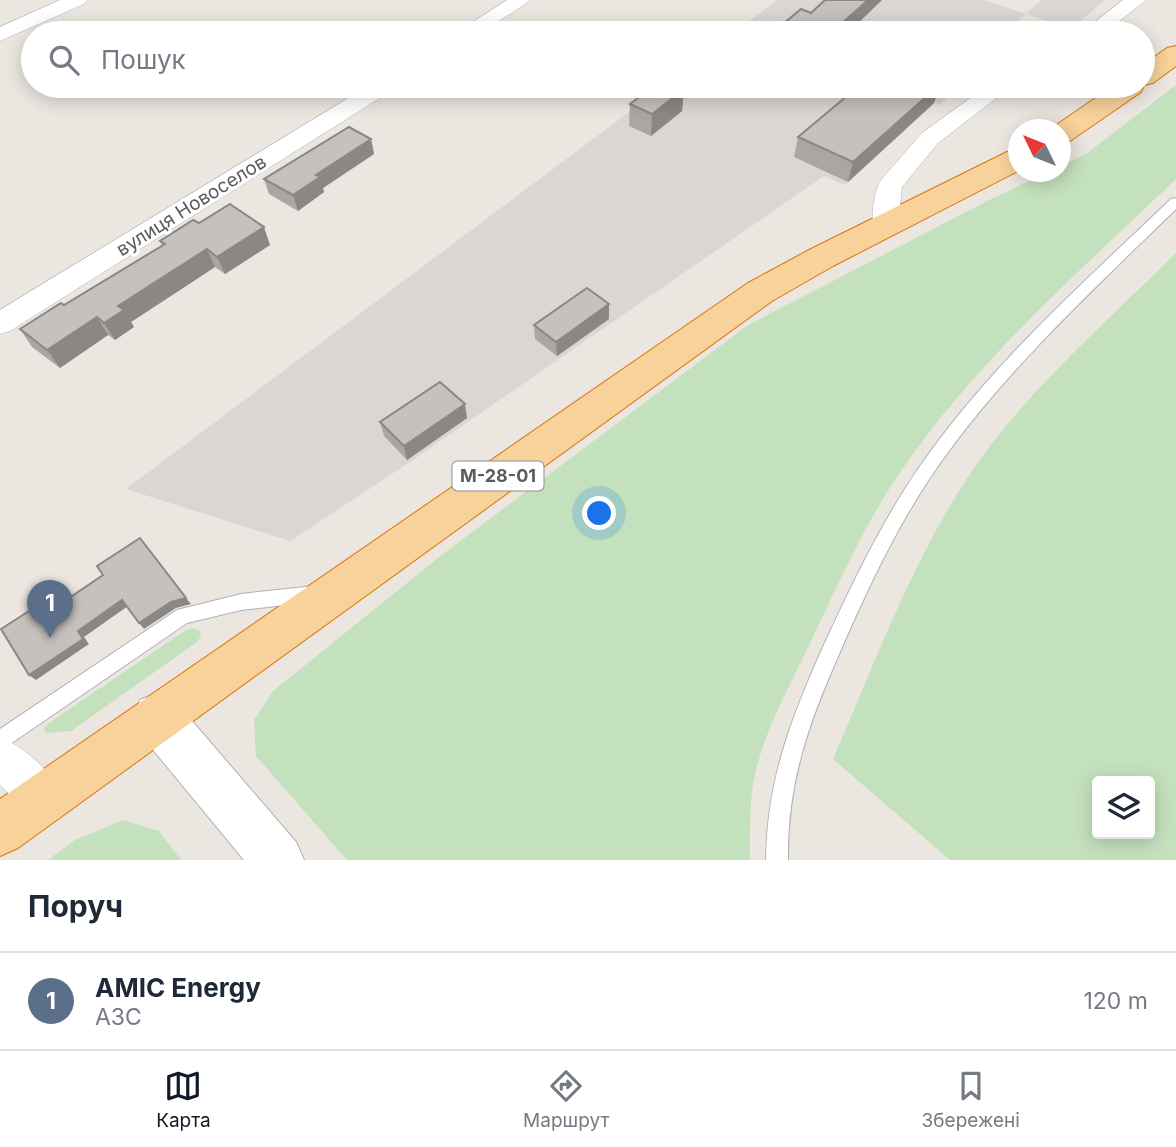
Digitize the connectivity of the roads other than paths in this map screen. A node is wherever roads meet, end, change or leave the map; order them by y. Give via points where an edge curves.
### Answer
1 (77, 0) edge
2 (520, 0) edge
3 (1136, 0) edge
4 (31, 21) edge
5 (486, 21) edge
6 (1107, 21) edge
7 (21, 25) edge
8 (0, 35) edge
9 (1176, 54) edge
10 (1155, 69) edge
11 (364, 98) edge
12 (985, 98) edge
13 (1114, 98) edge
14 (1071, 127) edge
15 (1008, 164) edge
16 (1176, 202) edge
17 (885, 226) junction
18 (0, 324) edge
19 (334, 591) junction
20 (157, 717) junction
21 (0, 741) edge
22 (0, 757) edge
23 (43, 799) junction
24 (0, 830) edge
25 (278, 860) edge
26 (777, 860) edge

1 - 4 street
2 - 5 street
3 - 6 street
7 - 8 street
9 - 10 highway
11 - 18 street, вулиця Новоселов
12 - 17 street via 930,138 890,187
13 - 14 highway
15 - 17 highway, М-28-01
16 - 26 lane via 1032,342 924,473 846,617 793,738 779,790
17 - 19 highway, М-28-01 via 760,292
19 - 20 highway, М-28-01
19 - 21 lane via 241,602 183,616
20 - 23 highway, М-28-01
20 - 25 street
22 - 23 street
23 - 24 highway, М-28-01

